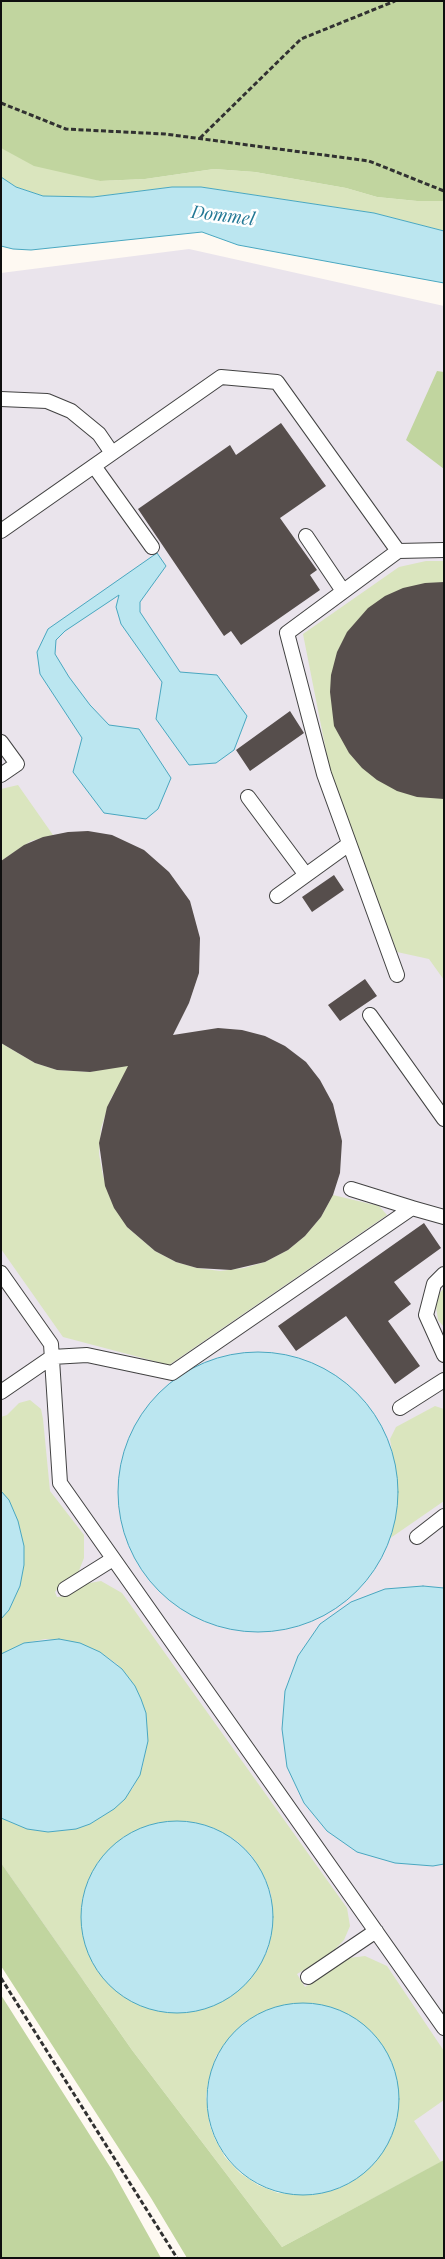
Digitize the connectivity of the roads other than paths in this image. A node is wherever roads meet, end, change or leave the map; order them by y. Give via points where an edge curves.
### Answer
1 (1, 399) edge
2 (112, 453) junction
3 (94, 466) junction
4 (1, 531) edge
5 (306, 536) dead end
6 (152, 547) dead end
7 (444, 550) edge
8 (398, 551) junction
9 (343, 591) junction
10 (1, 742) edge
11 (1, 775) edge
12 (248, 797) dead end
13 (349, 844) junction
14 (306, 875) junction
15 (277, 896) dead end
16 (397, 974) dead end
17 (370, 1015) dead end
18 (444, 1119) edge
19 (351, 1189) dead end
20 (412, 1208) junction
21 (444, 1217) edge
22 (1, 1273) edge
23 (444, 1274) edge
24 (444, 1355) edge
25 (52, 1357) junction
26 (444, 1380) edge
27 (1, 1392) edge
28 (400, 1408) dead end
29 (444, 1516) edge
30 (417, 1537) dead end
31 (113, 1559) junction
32 (65, 1589) dead end
33 (376, 1931) junction
34 (308, 1977) dead end
35 (444, 2028) edge

1 - 2 lane via 47,401 71,411 99,434
2 - 3 lane
2 - 8 lane via 220,376 277,382
3 - 4 lane
3 - 6 lane
5 - 9 lane
7 - 8 lane
8 - 9 lane
9 - 13 lane via 287,633 324,774
10 - 11 lane via 17,764
12 - 14 lane
13 - 14 lane
13 - 16 lane
14 - 15 lane
17 - 18 lane
19 - 20 lane
20 - 21 lane
20 - 25 lane via 172,1373 87,1355
22 - 25 lane via 51,1344
23 - 24 lane via 434,1284 426,1315
25 - 27 lane
25 - 31 lane via 60,1484
26 - 28 lane
29 - 30 lane
31 - 32 lane
31 - 33 lane
33 - 34 lane
33 - 35 lane

